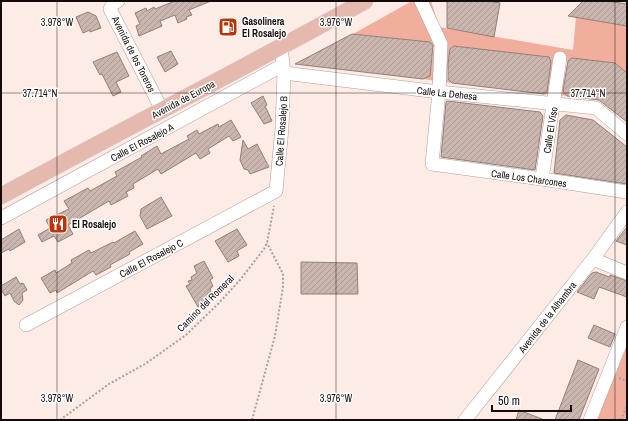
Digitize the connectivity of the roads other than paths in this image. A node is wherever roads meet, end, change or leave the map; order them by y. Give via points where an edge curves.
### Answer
1 (118, 1) edge
2 (365, 1) edge
3 (421, 1) edge
4 (281, 48) junction
5 (560, 58) dead end
6 (283, 69) junction
7 (439, 92) junction
8 (554, 104) junction
9 (162, 110) junction
10 (627, 134) edge
11 (73, 157) junction
12 (83, 174) junction
13 (542, 179) junction
14 (276, 191) joint
15 (627, 192) edge
16 (1, 196) edge
17 (627, 212) edge
18 (1, 218) edge
19 (593, 259) junction
20 (627, 273) edge
21 (26, 325) dead end
22 (627, 326) edge
23 (471, 418) edge
24 (590, 420) edge

1 - 9 street, Avenida de los Toreros via 110,9
2 - 4 main road, Avenida de Europa
3 - 7 street via 441,44
4 - 6 street
4 - 9 main road, Avenida de Europa
5 - 8 street, Calle El Viso
6 - 7 street, Calle La Dehesa via 292,74
6 - 12 street, Calle El Rosalejo A
6 - 14 street, Calle El Rosalejo B via 282,128
7 - 8 street, Calle La Dehesa
7 - 13 street, Calle Los Charcones via 432,164
8 - 10 street, Calle La Dehesa via 596,108
8 - 13 street, Calle El Viso
9 - 11 main road, Avenida de Europa
11 - 12 street
11 - 16 main road, Avenida de Europa
12 - 18 street, Calle El Rosalejo A
13 - 15 street, Calle Los Charcones
14 - 21 street, Calle El Rosalejo C
17 - 19 street, Avenida de la Alhambra
19 - 20 street
19 - 23 street, Avenida de la Alhambra
22 - 24 street

